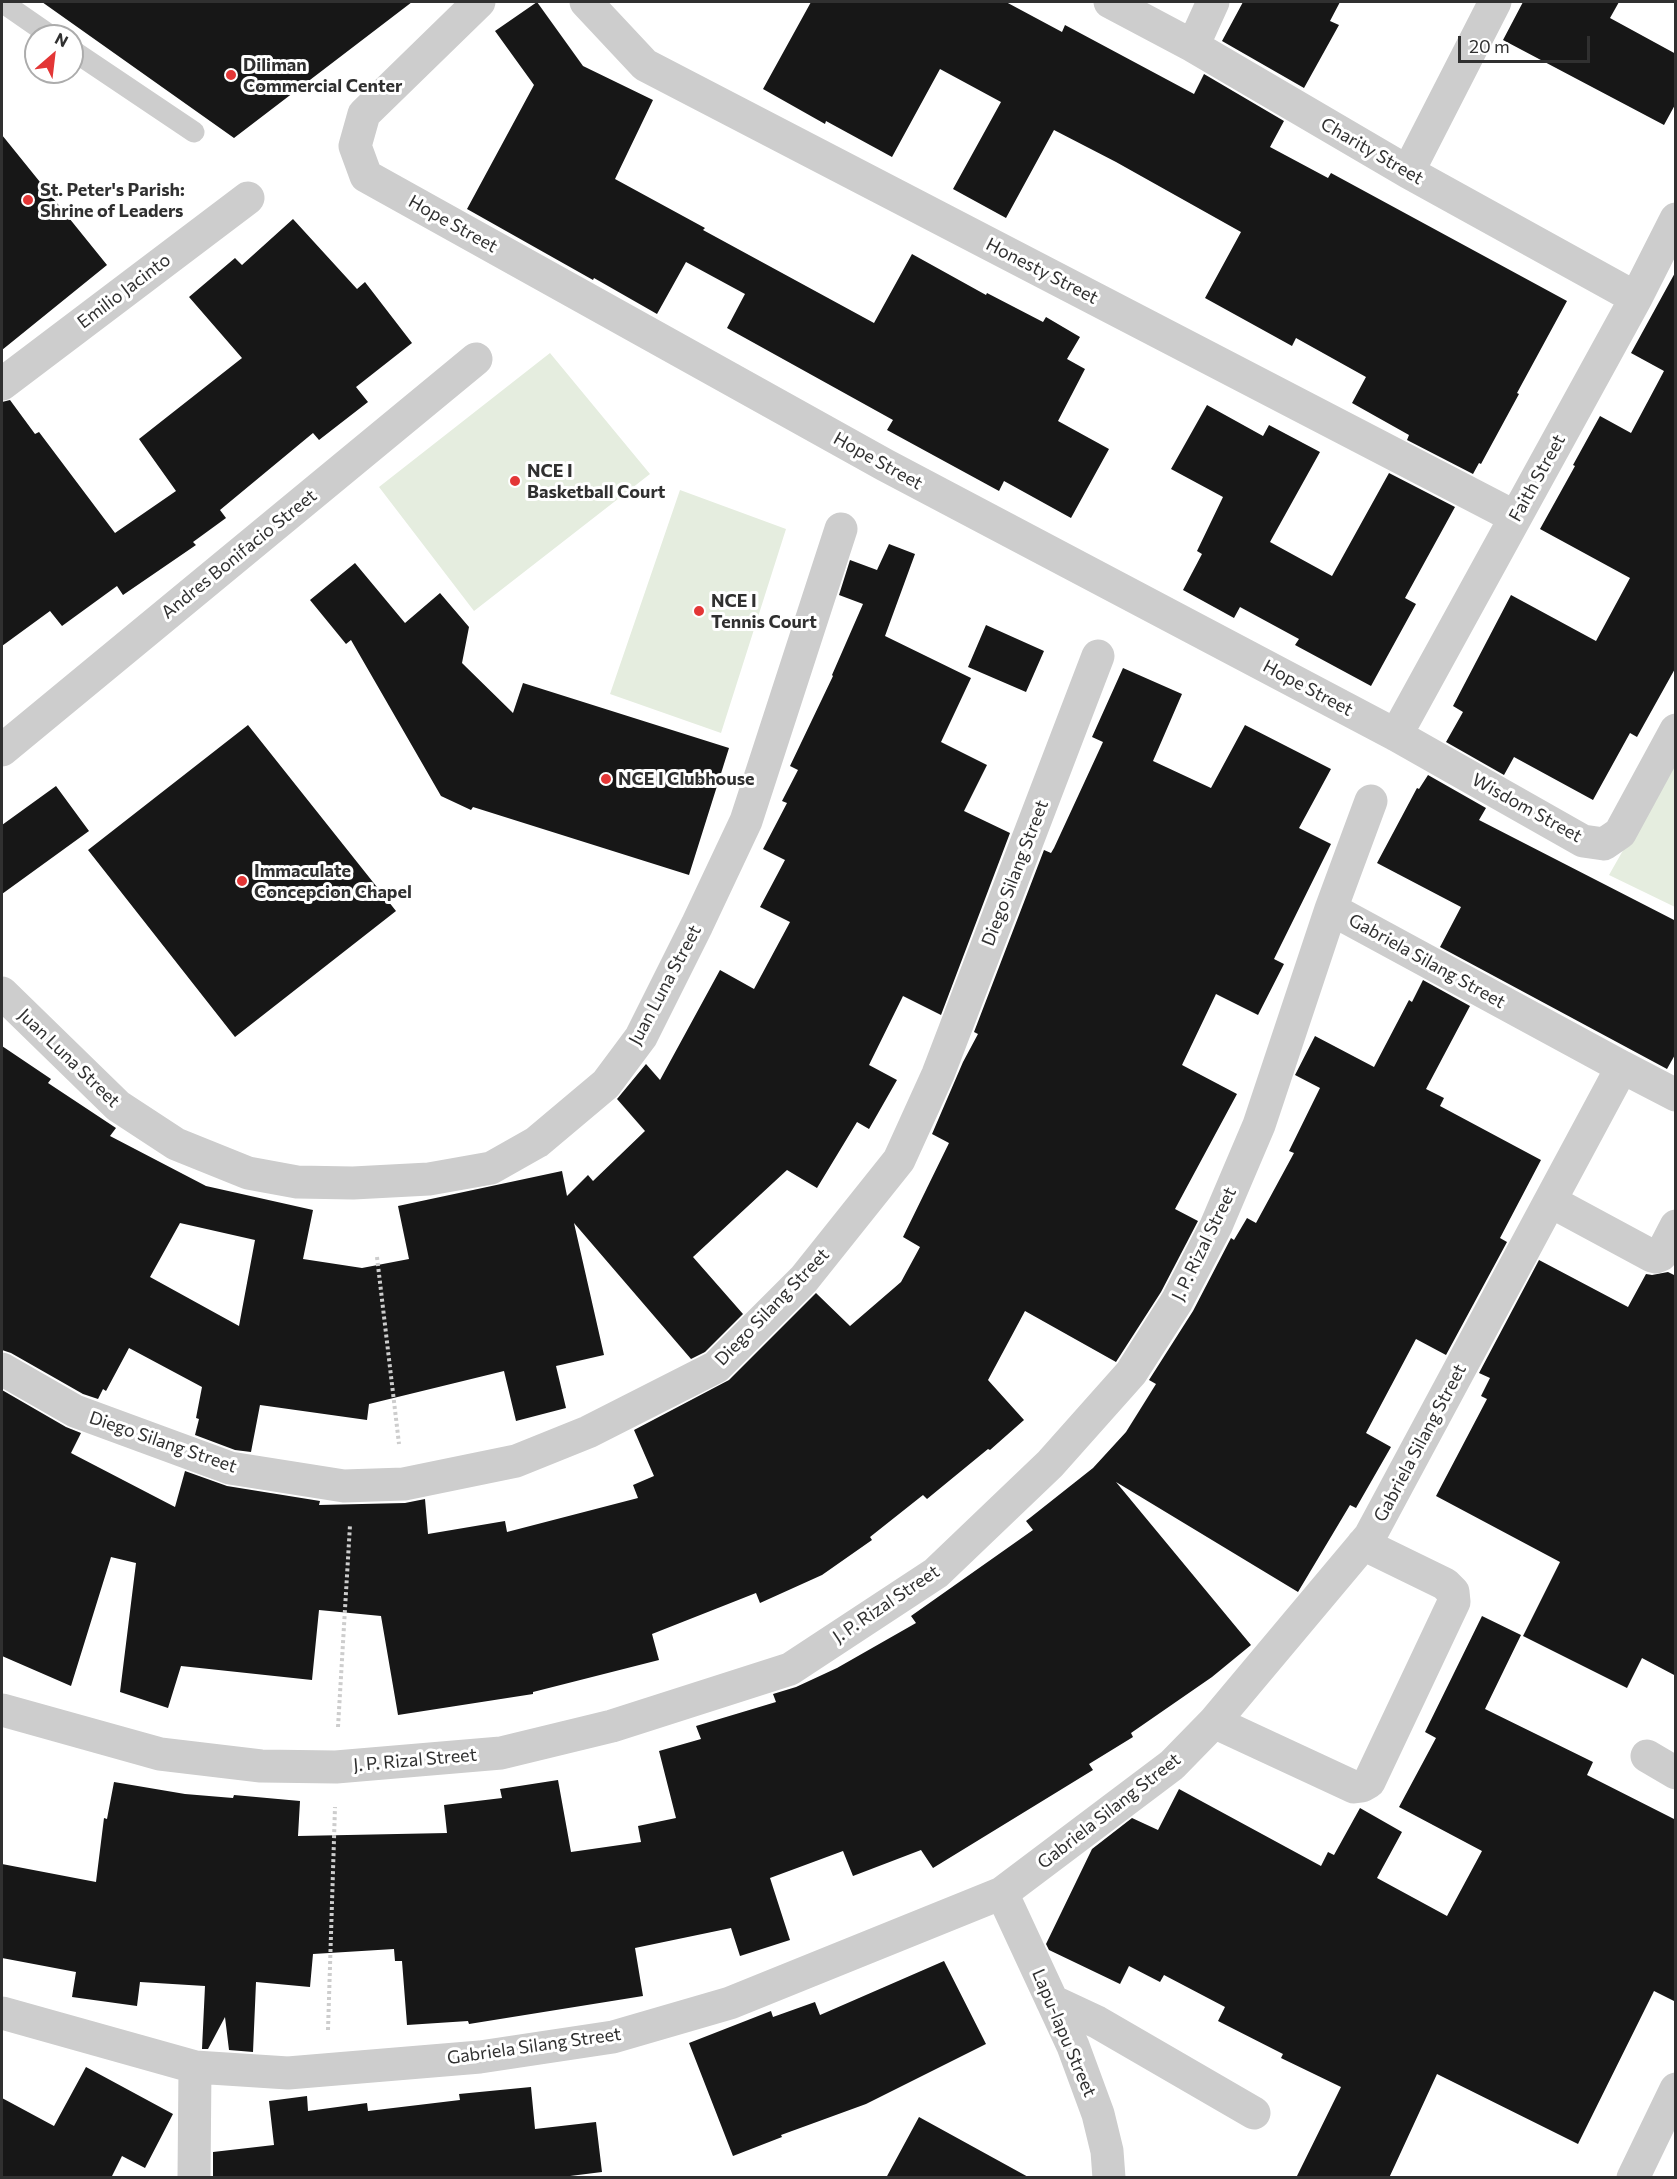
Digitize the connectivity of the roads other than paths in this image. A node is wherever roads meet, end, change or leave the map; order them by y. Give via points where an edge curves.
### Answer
1 (2, 2) edge
2 (479, 2) edge
3 (586, 2) edge
4 (1110, 2) edge
5 (1213, 2) edge
6 (1495, 2) edge
7 (34, 24) edge
8 (1193, 46) junction
9 (84, 58) edge
10 (194, 132) dead end
11 (1408, 172) junction
12 (248, 198) dead end
13 (1676, 219) edge
14 (1636, 298) junction
15 (476, 359) dead end
16 (2, 384) edge
17 (1515, 517) junction
18 (841, 530) dead end
19 (1098, 656) dead end
20 (1676, 730) edge
21 (1396, 735) junction
22 (2, 750) edge
23 (1371, 801) dead end
24 (1331, 909) junction
25 (2, 993) edge
26 (1622, 1067) junction
27 (1676, 1095) edge
28 (1550, 1201) junction
29 (1676, 1226) edge
30 (2, 1369) edge
31 (1363, 1544) junction
32 (2, 1710) edge
33 (1214, 1722) junction
34 (1647, 1756) dead end
35 (1676, 1773) edge
36 (1002, 1893) junction
37 (1052, 2001) junction
38 (2, 2013) edge
39 (195, 2067) junction
40 (1676, 2089) edge
41 (1254, 2114) dead end
42 (194, 2178) edge
43 (1109, 2178) edge
44 (1633, 2178) edge

1 - 7 lane
2 - 21 street, Hope Street via 364,114 355,146 366,176 885,465
3 - 17 street, Honesty Street via 645,65
4 - 8 street, Charity Street
5 - 8 street
6 - 11 street
8 - 11 street, Charity Street
9 - 10 lane
11 - 14 street, Charity Street
12 - 16 street, Emilio Jacinto
13 - 14 street, Faith Street
14 - 17 street, Faith Street
15 - 22 street, Andres Bonifacio Street
17 - 21 street, Faith Street
18 - 25 street, Juan Luna Street via 746,821 641,1037 606,1084 537,1142 491,1168 429,1179 353,1184 297,1182 248,1173 176,1144 118,1106
19 - 30 street, Diego Silang Street via 938,1074 899,1160 804,1279 716,1367 588,1432 516,1461 404,1484 352,1485 230,1468 75,1411
20 - 21 street, Wisdom Street via 1620,833 1604,844 1583,841
23 - 24 street, J. P. Rizal Street
24 - 26 street, Gabriela Silang Street
24 - 32 street, J. P. Rizal Street via 1259,1125 1216,1226 1131,1373 1050,1464 936,1572 790,1669 612,1726 501,1753 336,1767 261,1766 160,1754
26 - 27 street
26 - 28 street, Gabriela Silang Street
28 - 29 street via 1656,1257 1661,1255
28 - 31 street, Gabriela Silang Street
31 - 33 street, Gabriela Silang Street
31 - 33 street via 1445,1584 1454,1602 1370,1782 1354,1787
33 - 36 street, Gabriela Silang Street via 1172,1765
34 - 35 street
36 - 37 street, Lapu-lapu Street
36 - 39 street, Gabriela Silang Street via 730,2003 613,2037 480,2057 288,2073
37 - 41 street via 1097,2022
37 - 43 street, Lapu-lapu Street via 1098,2114
38 - 39 street, Gabriela Silang Street
39 - 42 street
40 - 44 street

